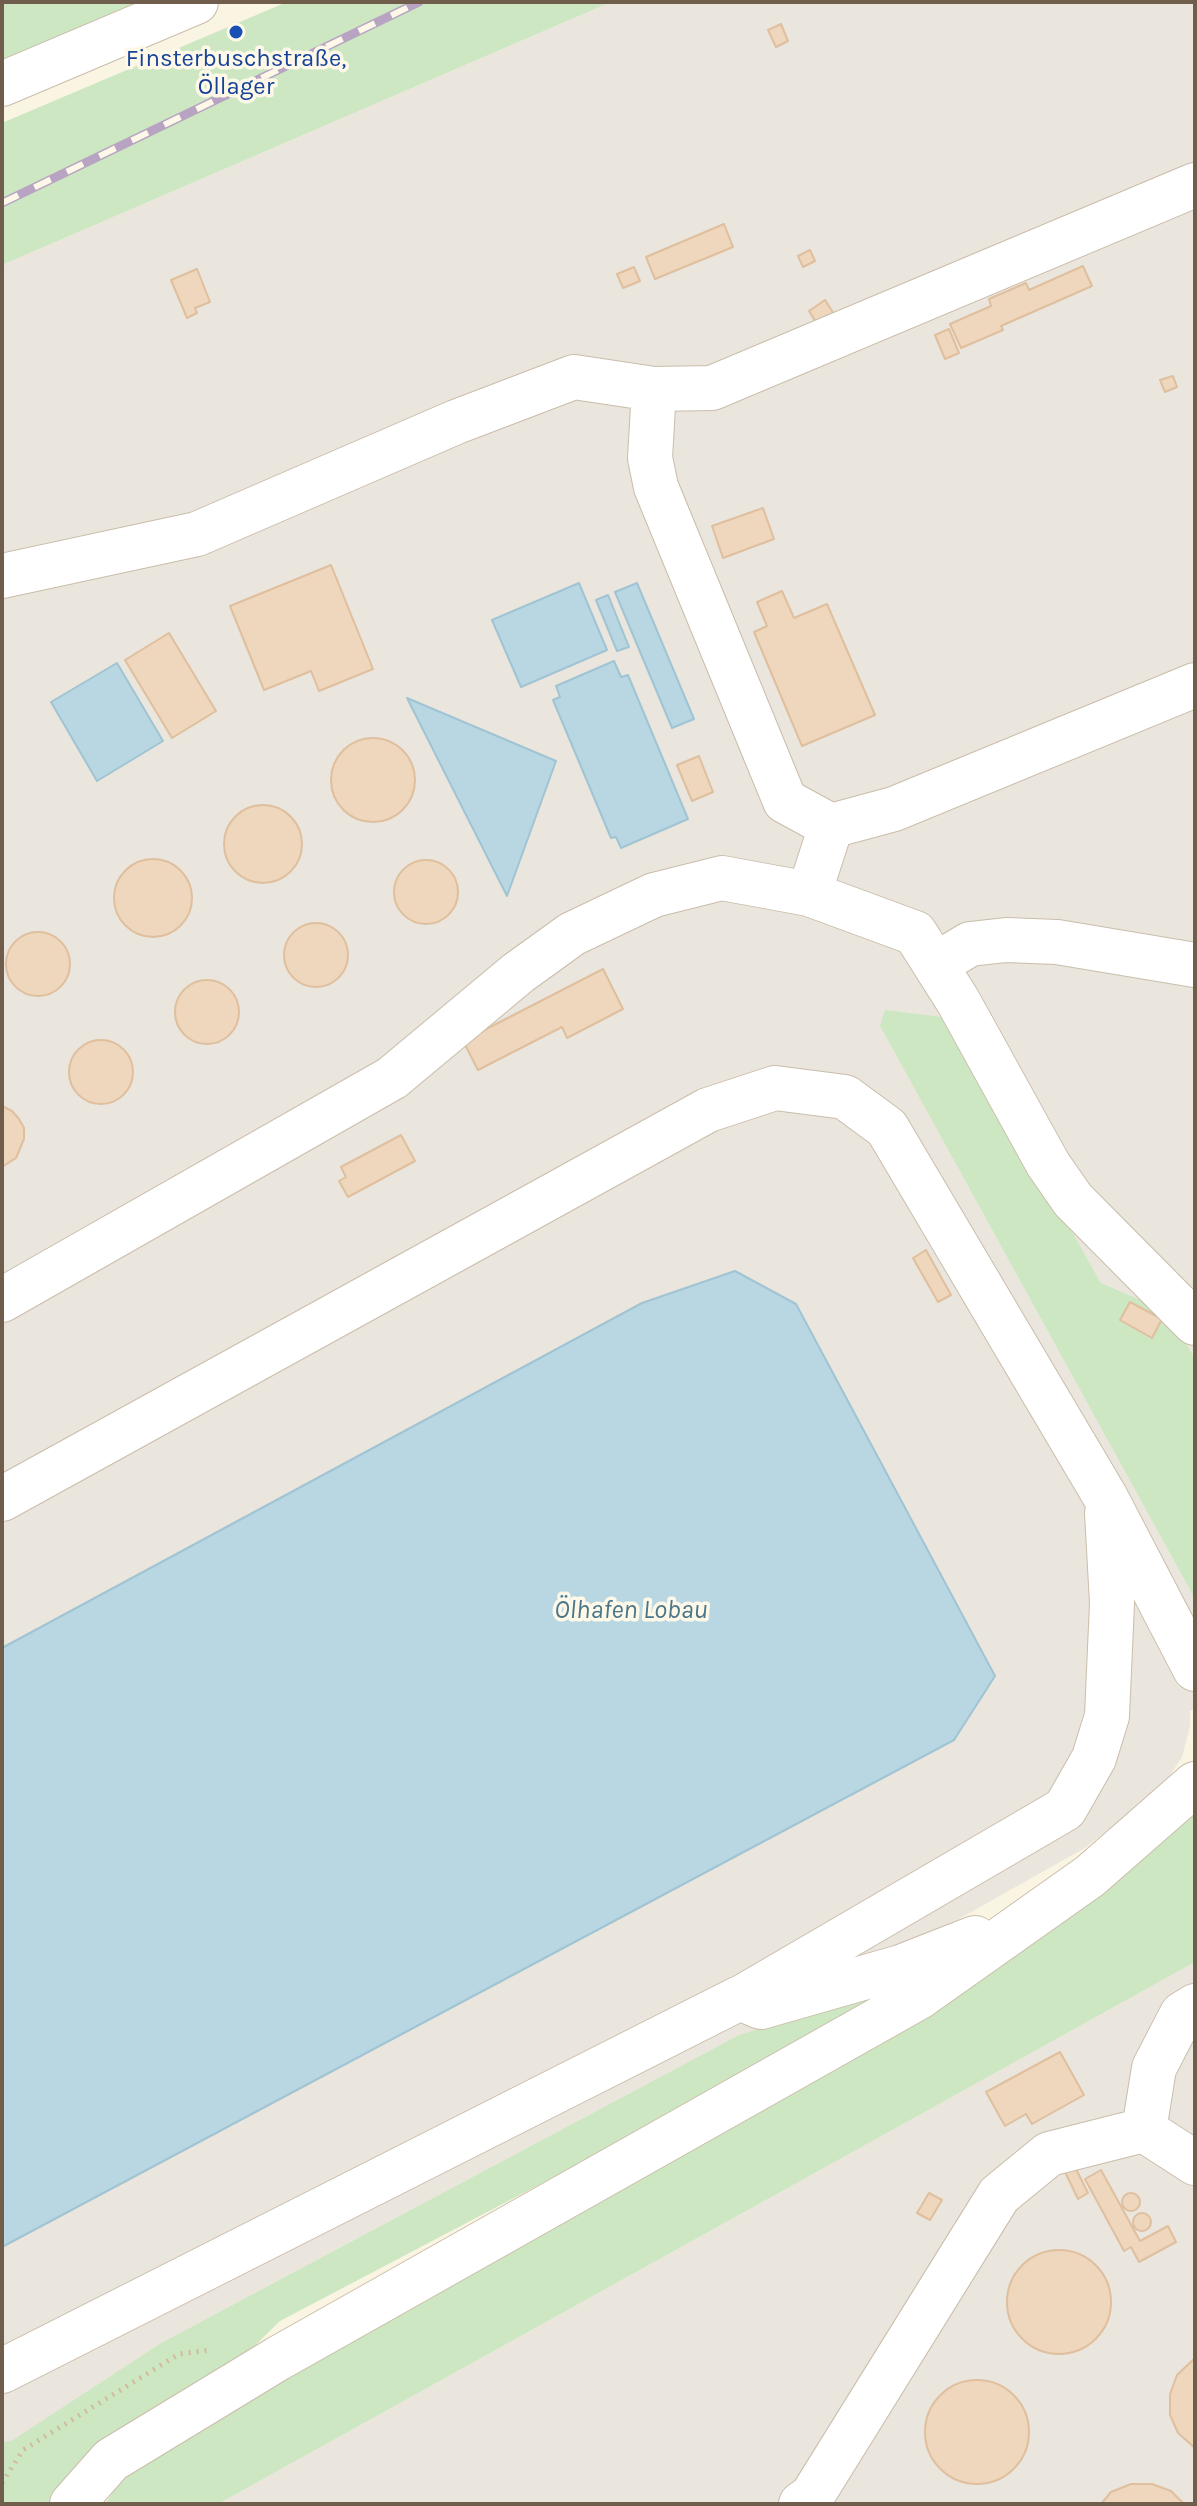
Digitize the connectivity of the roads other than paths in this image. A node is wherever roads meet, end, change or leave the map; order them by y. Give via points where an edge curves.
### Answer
1 (196, 2) edge
2 (2, 84) edge
3 (1195, 185) edge
4 (654, 389) junction
5 (2, 576) edge
6 (1195, 685) edge
7 (831, 826) junction
8 (809, 894) junction
9 (935, 965) junction
10 (1195, 965) edge
11 (2, 1300) edge
12 (1195, 1323) edge
13 (1106, 1498) junction
14 (2, 1499) edge
15 (1195, 1669) edge
16 (1195, 1784) edge
17 (1010, 1935) junction
18 (740, 1998) junction
19 (1195, 2006) edge
20 (1144, 2130) junction
21 (1195, 2163) edge
22 (2, 2371) edge
23 (72, 2504) edge
24 (801, 2504) edge

1 - 2 street
3 - 4 street via 712,388
4 - 5 street via 574,377 197,534
4 - 7 street via 650,458 656,487 785,801
6 - 7 street via 894,809
7 - 8 street
8 - 9 street via 915,933
8 - 11 street via 722,878 654,895 572,934 392,1078
9 - 10 street via 970,944 1006,940 1057,942
9 - 12 street via 1073,1200
13 - 14 street via 887,1128 845,1097 775,1088 708,1110
13 - 15 street
13 - 18 street via 1112,1603 1107,1716 1094,1758 1065,1809
16 - 17 street via 1090,1876
17 - 18 street via 978,1937 901,1967 761,2007
17 - 23 street via 905,2006 239,2382 111,2460
18 - 22 street
19 - 20 street via 1182,2014 1154,2068
20 - 21 street
20 - 24 street via 1049,2154 999,2195 812,2496

